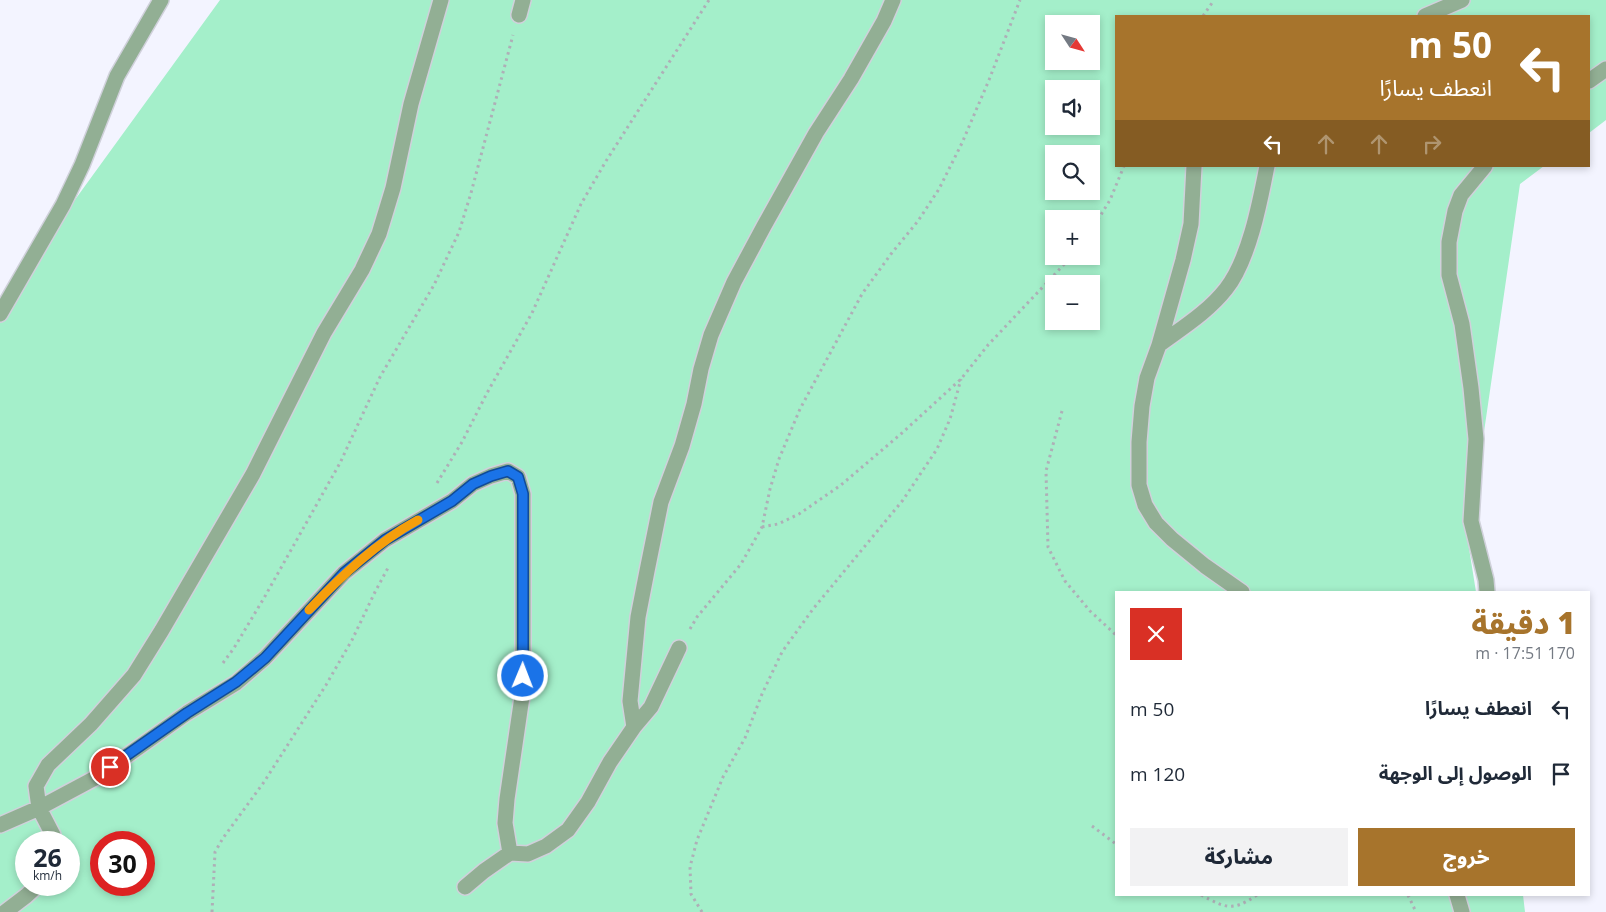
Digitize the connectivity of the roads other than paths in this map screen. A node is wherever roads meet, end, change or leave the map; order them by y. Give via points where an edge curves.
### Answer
1 (161, 0) edge
2 (441, 0) edge
3 (523, 0) edge
4 (893, 0) edge
5 (1462, 0) edge
6 (519, 15) road end
7 (1427, 15) edge
8 (1606, 69) edge
9 (1590, 80) edge
10 (1194, 167) edge
11 (1267, 167) edge
12 (1484, 167) edge
13 (0, 314) edge
14 (1159, 346) junction
15 (1241, 591) edge
16 (1487, 591) edge
17 (679, 648) road end
18 (634, 727) junction
19 (39, 808) junction
20 (0, 825) edge
21 (51, 831) edge
22 (510, 853) junction
23 (466, 887) dead end
24 (26, 896) edge
25 (1457, 896) edge
26 (5, 912) edge
27 (1462, 912) edge

1 - 13 street via 118,76 63,206
2 - 19 street via 411,104 393,188 379,234 362,270 324,333 253,474 134,675 91,724 48,765 36,786
3 - 6 street
4 - 18 street via 851,79 816,133 764,226 711,335 682,446 661,502 647,571 638,617 630,701
5 - 7 street
8 - 9 street
10 - 14 street via 1191,224
11 - 14 street via 1253,229 1242,261 1227,288 1206,310
12 - 16 street via 1461,195 1455,211 1449,242 1449,275 1462,324 1471,388 1476,439 1471,521
14 - 15 street via 1147,378 1142,406 1139,485 1144,505 1172,539
17 - 18 street via 651,707
18 - 22 street via 568,830 528,854
19 - 20 street
19 - 21 street
19 - 22 street via 97,776 236,682 265,658 344,573 385,540 452,501 473,484 508,471 518,477 523,494 524,647 523,690 507,799
22 - 23 street
24 - 26 street
25 - 27 street

